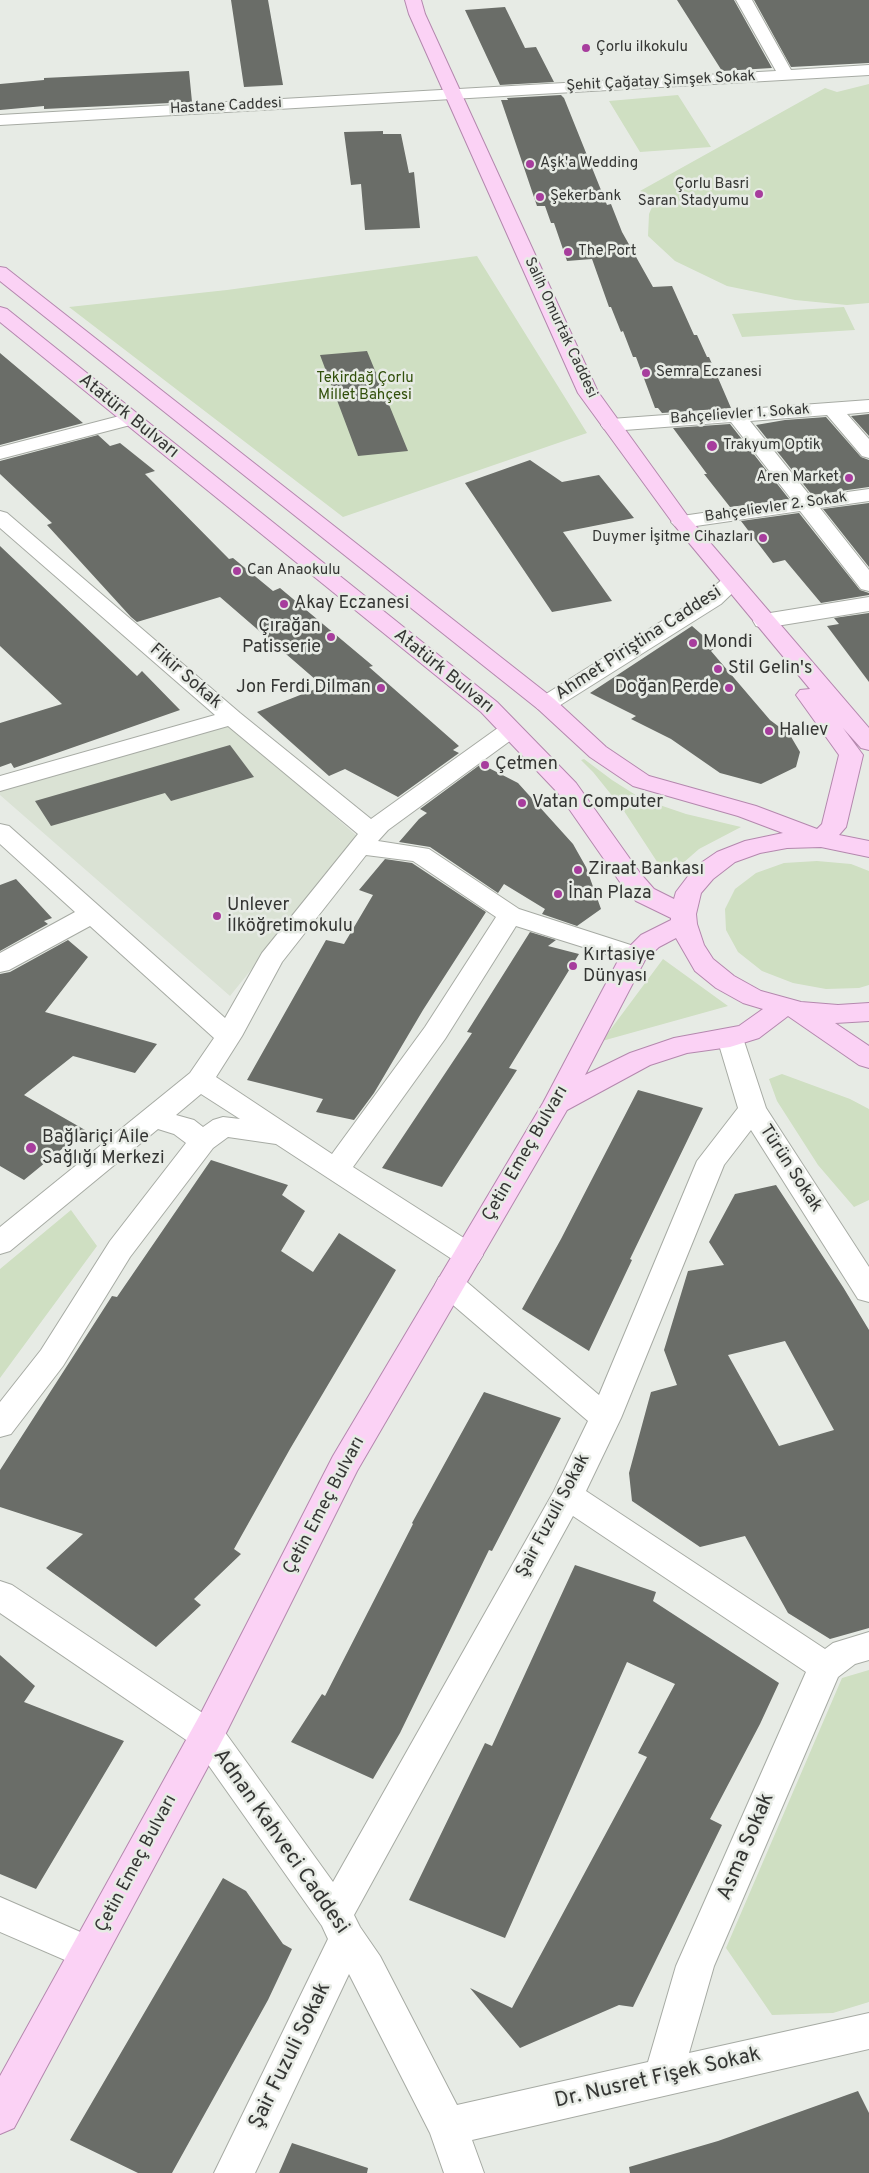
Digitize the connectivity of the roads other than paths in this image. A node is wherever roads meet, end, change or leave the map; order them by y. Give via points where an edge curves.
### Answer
1 (413, 0) edge
2 (744, 0) edge
3 (869, 70) edge
4 (786, 76) junction
5 (453, 94) junction
6 (0, 120) edge
7 (0, 272) edge
8 (0, 313) edge
9 (869, 406) edge
10 (832, 409) junction
11 (736, 416) junction
12 (131, 419) junction
13 (611, 424) junction
14 (869, 452) edge
15 (0, 453) edge
16 (869, 494) edge
17 (806, 504) junction
18 (0, 517) edge
19 (682, 522) junction
20 (732, 583) junction
21 (869, 584) edge
22 (869, 604) edge
23 (764, 621) junction
24 (546, 704) junction
25 (232, 718) junction
26 (510, 730) junction
27 (869, 742) edge
28 (0, 784) edge
29 (0, 832) edge
30 (371, 835) junction
31 (821, 839) junction
32 (869, 849) edge
33 (92, 914) junction
34 (510, 915) junction
35 (684, 919) junction
36 (634, 955) junction
37 (0, 964) edge
38 (791, 1009) junction
39 (869, 1012) edge
40 (229, 1036) junction
41 (730, 1038) junction
42 (869, 1059) edge
43 (200, 1080) junction
44 (557, 1103) junction
45 (752, 1109) junction
46 (154, 1118) junction
47 (282, 1134) junction
48 (203, 1141) junction
49 (336, 1170) junction
50 (0, 1243) edge
51 (468, 1255) junction
52 (450, 1285) junction
53 (869, 1292) edge
54 (605, 1418) junction
55 (0, 1425) edge
56 (568, 1496) junction
57 (0, 1595) edge
58 (869, 1646) edge
59 (825, 1667) junction
60 (207, 1735) junction
61 (0, 1914) edge
62 (341, 1927) junction
63 (88, 1953) junction
64 (869, 2031) edge
65 (663, 2077) junction
66 (0, 2115) edge
67 (447, 2126) junction
68 (234, 2173) edge
69 (464, 2173) edge

1 - 5 main road, Salih Omurtak Caddesi
2 - 4 street
3 - 4 street, Şehit Çağatay Şimşek Sokak
4 - 5 street, Şehit Çağatay Şimşek Sokak
5 - 6 street, Hastane Caddesi
5 - 13 main road, Salih Omurtak Caddesi via 584,384
7 - 24 main road, Atatürk Bulvarı
8 - 12 main road, Atatürk Bulvarı
9 - 10 street, Bahçelievler 1. Sokak
10 - 11 street, Bahçelievler 1. Sokak
10 - 14 street
11 - 13 street, Bahçelievler 1. Sokak
11 - 17 street
12 - 15 street
12 - 26 main road, Atatürk Bulvarı via 489,707
13 - 19 main road, Salih Omurtak Caddesi
16 - 17 street, Bahçelievler 2. Sokak
17 - 19 street, Bahçelievler 2. Sokak
17 - 21 street
18 - 25 street, Fikir Sokak
19 - 20 main road, Salih Omurtak Caddesi
20 - 23 main road, Salih Omurtak Caddesi
20 - 24 street, Ahmet Piriştina Caddesi via 713,599
22 - 23 street
23 - 27 main road, Salih Omurtak Caddesi
23 - 31 main road, Salih Omurtak Caddesi via 810,699 851,755 834,826
24 - 31 main road, Atatürk Bulvarı via 598,752 640,781 746,812
25 - 28 street
25 - 30 street, Fikir Sokak
26 - 30 street
26 - 35 main road, Atatürk Bulvarı via 567,788 645,895
29 - 33 street
30 - 34 street via 420,854
30 - 40 street via 271,959
31 - 32 main road
31 - 35 main road via 786,840 754,846 726,857 704,873 689,892
33 - 37 street
33 - 40 street
34 - 36 street
34 - 49 street via 435,1033
35 - 36 main road, Çetin Emeç Bulvarı
35 - 38 main road via 691,945 704,964 718,976 752,997
36 - 44 main road, Çetin Emeç Bulvarı
38 - 39 main road via 838,1014
38 - 41 main road via 749,1032
38 - 42 main road
40 - 43 street
41 - 44 main road via 684,1044 640,1059
41 - 45 street, Türün Sokak
43 - 46 street
43 - 47 street
44 - 51 main road, Çetin Emeç Bulvarı
45 - 53 street, Türün Sokak
45 - 54 street, Şair Fuzuli Sokak via 711,1161
46 - 48 street via 184,1127
46 - 50 street
47 - 48 street via 223,1127
47 - 49 street
48 - 55 street via 120,1250 52,1358
49 - 51 street
51 - 52 main road, Çetin Emeç Bulvarı
52 - 54 street
52 - 60 main road, Çetin Emeç Bulvarı via 344,1465
54 - 56 street, Şair Fuzuli Sokak
56 - 59 street
56 - 62 street, Şair Fuzuli Sokak
57 - 60 street, Adnan Kahveci Caddesi
58 - 59 street via 845,1653
59 - 65 street, Asma Sokak via 696,1966
60 - 62 street, Adnan Kahveci Caddesi
60 - 63 main road, Çetin Emeç Bulvarı
61 - 63 street
62 - 67 street, Adnan Kahveci Caddesi via 367,1968
62 - 68 street, Şair Fuzuli Sokak
63 - 66 main road, Çetin Emeç Bulvarı
64 - 65 street, Dr. Nusret Fişek Sokak
65 - 67 street, Dr. Nusret Fişek Sokak
67 - 69 street, Adnan Kahveci Caddesi

